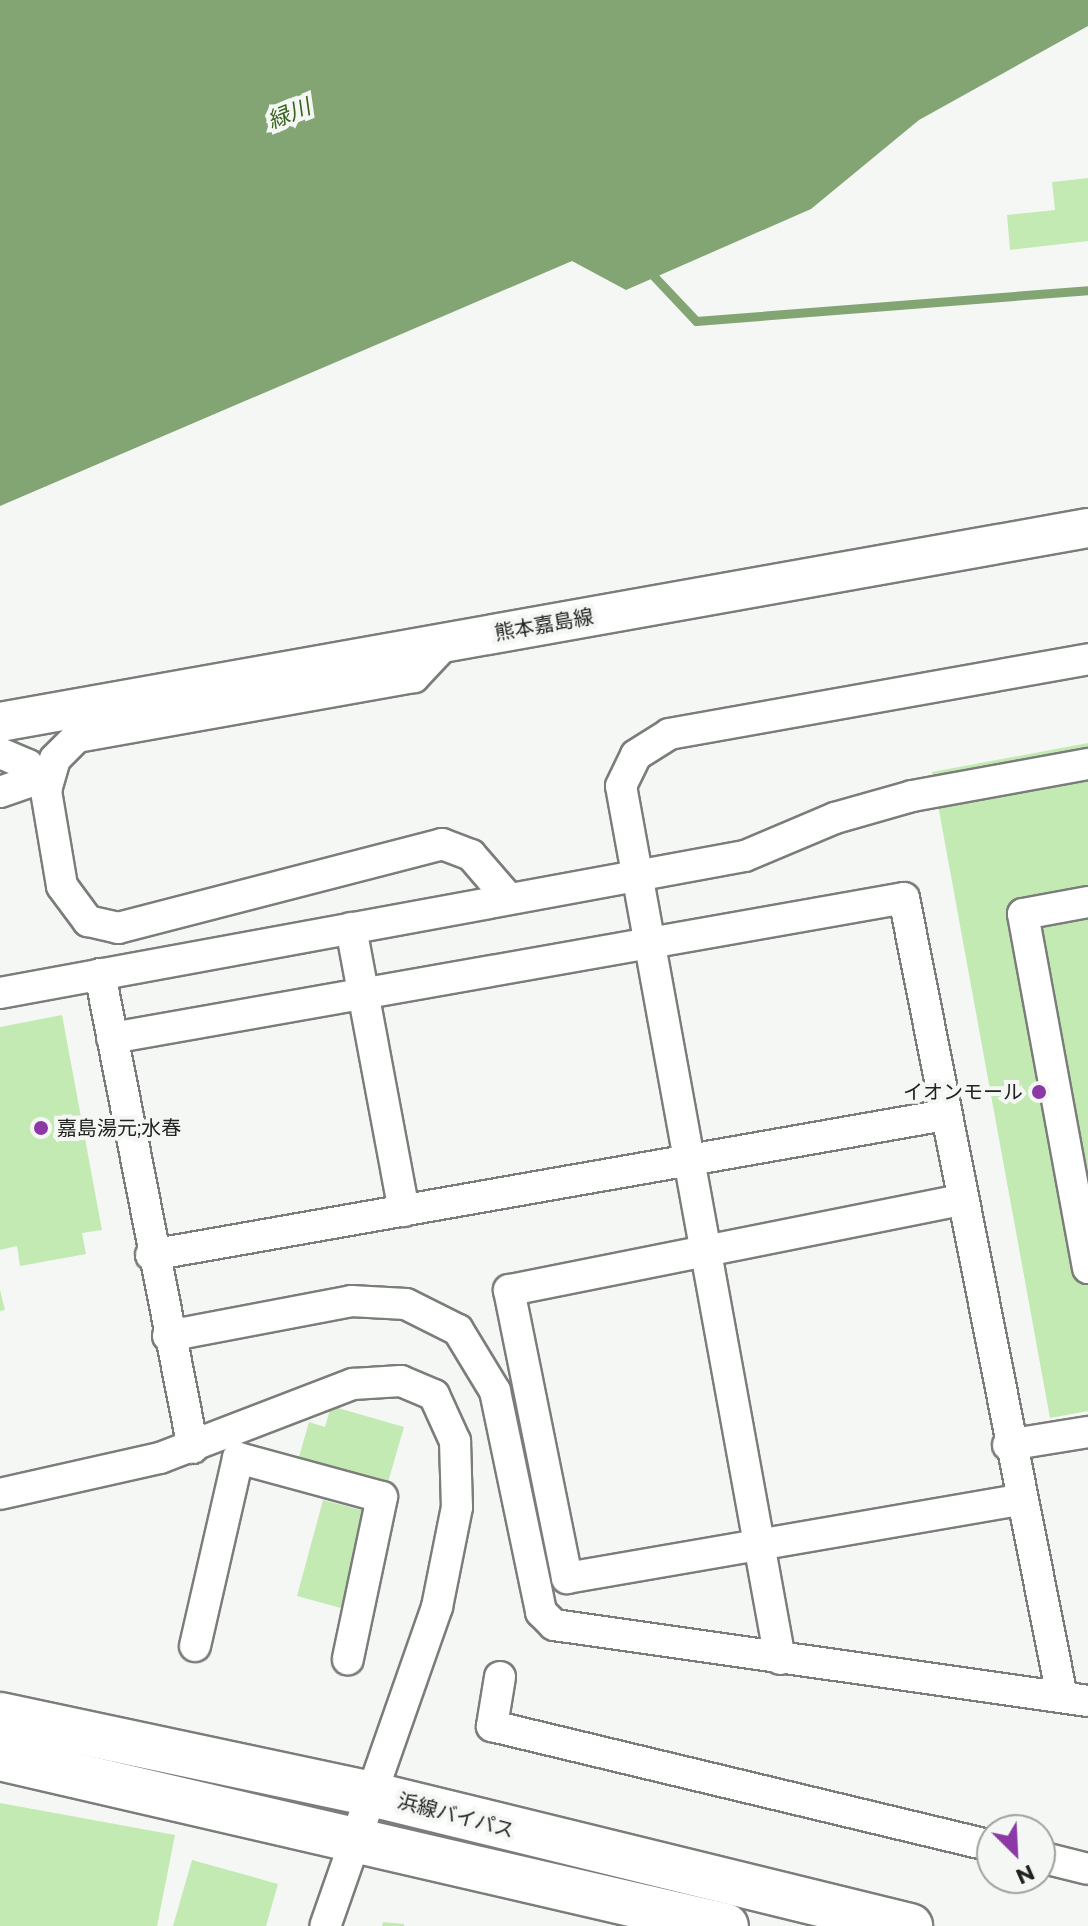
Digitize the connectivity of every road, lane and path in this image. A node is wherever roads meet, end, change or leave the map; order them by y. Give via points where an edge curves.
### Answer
1 (1088, 528) edge
2 (446, 643) junction
3 (1088, 659) edge
4 (0, 722) edge
5 (0, 753) edge
6 (1088, 764) edge
7 (41, 785) junction
8 (0, 792) edge
9 (636, 876) junction
10 (509, 899) junction
11 (1088, 902) edge
12 (351, 928) junction
13 (648, 943) junction
14 (100, 974) junction
15 (0, 993) edge
16 (363, 995) junction
17 (112, 1038) junction
18 (945, 1115) junction
19 (689, 1163) junction
20 (961, 1200) junction
21 (404, 1211) junction
22 (704, 1249) junction
23 (151, 1255) junction
24 (1088, 1268) edge
25 (168, 1336) junction
26 (1088, 1432) edge
27 (1008, 1445) junction
28 (232, 1446) junction
29 (193, 1448) junction
30 (0, 1494) edge
31 (1020, 1500) junction
32 (760, 1548) junction
33 (195, 1646) dead end
34 (348, 1659) dead end
35 (780, 1659) junction
36 (500, 1677) dead end
37 (1075, 1699) edge
38 (0, 1715) edge
39 (0, 1758) edge
40 (375, 1795) junction
41 (976, 1842) edge
42 (359, 1846) junction
43 (1056, 1861) edge
44 (1088, 1869) edge
45 (325, 1926) edge
46 (726, 1926) edge
47 (910, 1926) edge

1 - 2 main road, 熊本嘉島線
2 - 4 main road, 熊本嘉島線
2 - 7 street via 414,677 77,737 55,759
3 - 9 street via 669,734 636,755 621,786
5 - 7 street via 28,765
6 - 9 street via 912,796 835,818 745,856
7 - 8 street
7 - 10 street via 62,886 88,921 118,928 442,844 471,855
9 - 10 street
9 - 13 street
10 - 12 street
11 - 24 street via 1023,914
12 - 14 street
12 - 16 street
13 - 16 street
13 - 18 street via 904,898
13 - 19 street
14 - 15 street
14 - 17 street
16 - 17 street
16 - 21 street
17 - 23 street
18 - 19 street
18 - 20 street
19 - 21 street
19 - 22 street
20 - 22 street
20 - 27 street
21 - 23 street
22 - 32 street
22 - 32 street via 509,1290 567,1578
23 - 25 street
25 - 29 street
25 - 35 street via 351,1301 406,1304 458,1330 495,1391 541,1612 554,1625
26 - 27 street
27 - 31 street
28 - 29 street
28 - 33 street
28 - 34 street via 382,1497
28 - 40 street via 353,1384 401,1381 434,1395 455,1441 457,1507 437,1607
29 - 30 street
31 - 32 street
31 - 37 street
32 - 35 street
35 - 37 street
36 - 41 street via 492,1726
38 - 40 highway, 浜線バイパス
39 - 42 highway
40 - 42 street
40 - 47 highway, 浜線バイパス
42 - 45 street
42 - 46 highway
43 - 44 street

